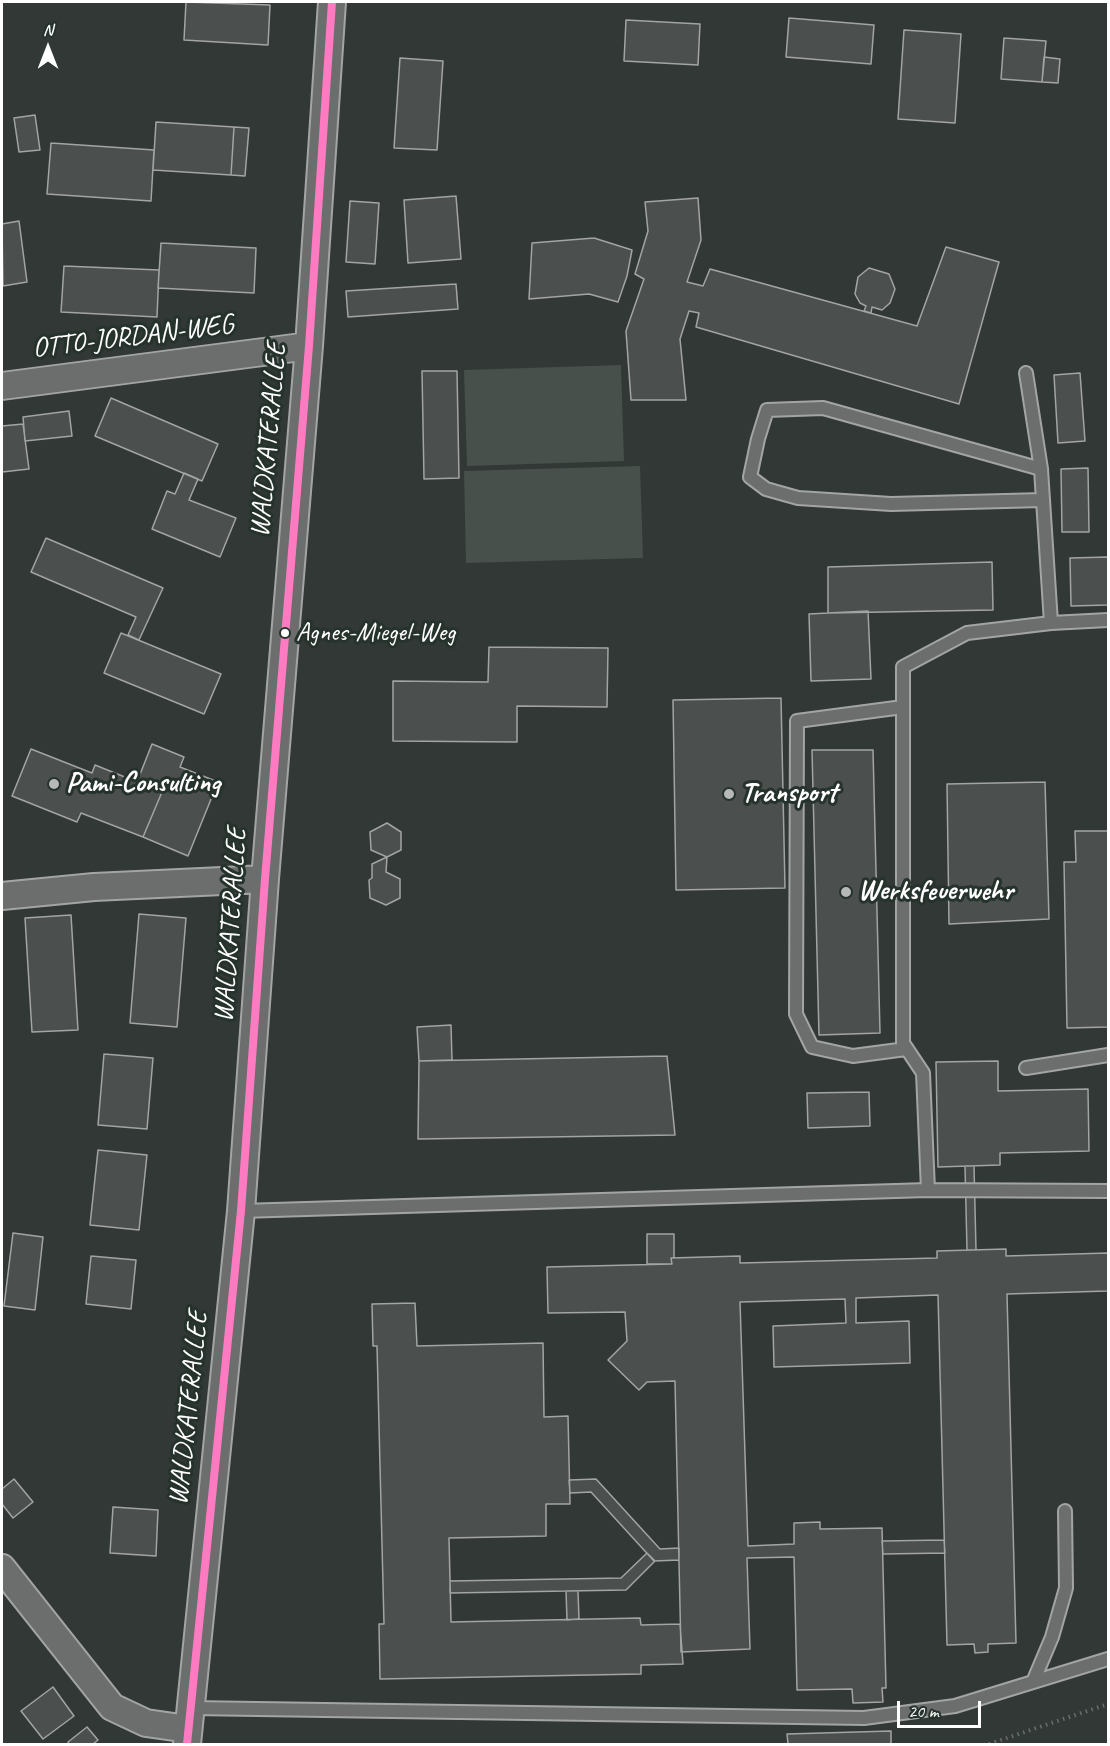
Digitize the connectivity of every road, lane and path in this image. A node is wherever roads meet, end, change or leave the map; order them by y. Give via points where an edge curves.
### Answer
1 (332, 2) edge
2 (309, 346) junction
3 (1026, 373) dead end
4 (2, 386) edge
5 (1041, 470) junction
6 (1043, 500) junction
7 (1108, 620) edge
8 (1051, 623) junction
9 (903, 707) junction
10 (265, 879) junction
11 (2, 896) edge
12 (906, 1049) junction
13 (1108, 1055) edge
14 (1026, 1068) dead end
15 (928, 1190) junction
16 (1108, 1191) edge
17 (241, 1211) junction
18 (1065, 1511) dead end
19 (2, 1568) edge
20 (1108, 1659) edge
21 (1033, 1682) junction
22 (1108, 1704) edge
23 (188, 1727) edge
24 (989, 1744) edge

1 - 2 street, WALDKATERALLEE
2 - 4 street, OTTO-JORDAN-WEG
2 - 10 street, WALDKATERALLEE
3 - 5 lane
5 - 6 lane
5 - 6 lane via 823,408 767,410 750,477 766,489 798,498 891,504
6 - 8 lane
7 - 8 lane
8 - 9 lane via 967,633 903,667
9 - 12 lane
9 - 12 lane via 797,721 796,1014 812,1047 853,1056
10 - 11 street via 93,887
10 - 17 street, WALDKATERALLEE
12 - 15 lane via 923,1073
13 - 14 lane
15 - 16 lane
15 - 17 lane
17 - 23 street, WALDKATERALLEE
18 - 21 lane via 1066,1588 1053,1637
19 - 23 street via 112,1707 146,1722
20 - 21 lane
21 - 23 lane via 955,1706 864,1718
22 - 24 path

